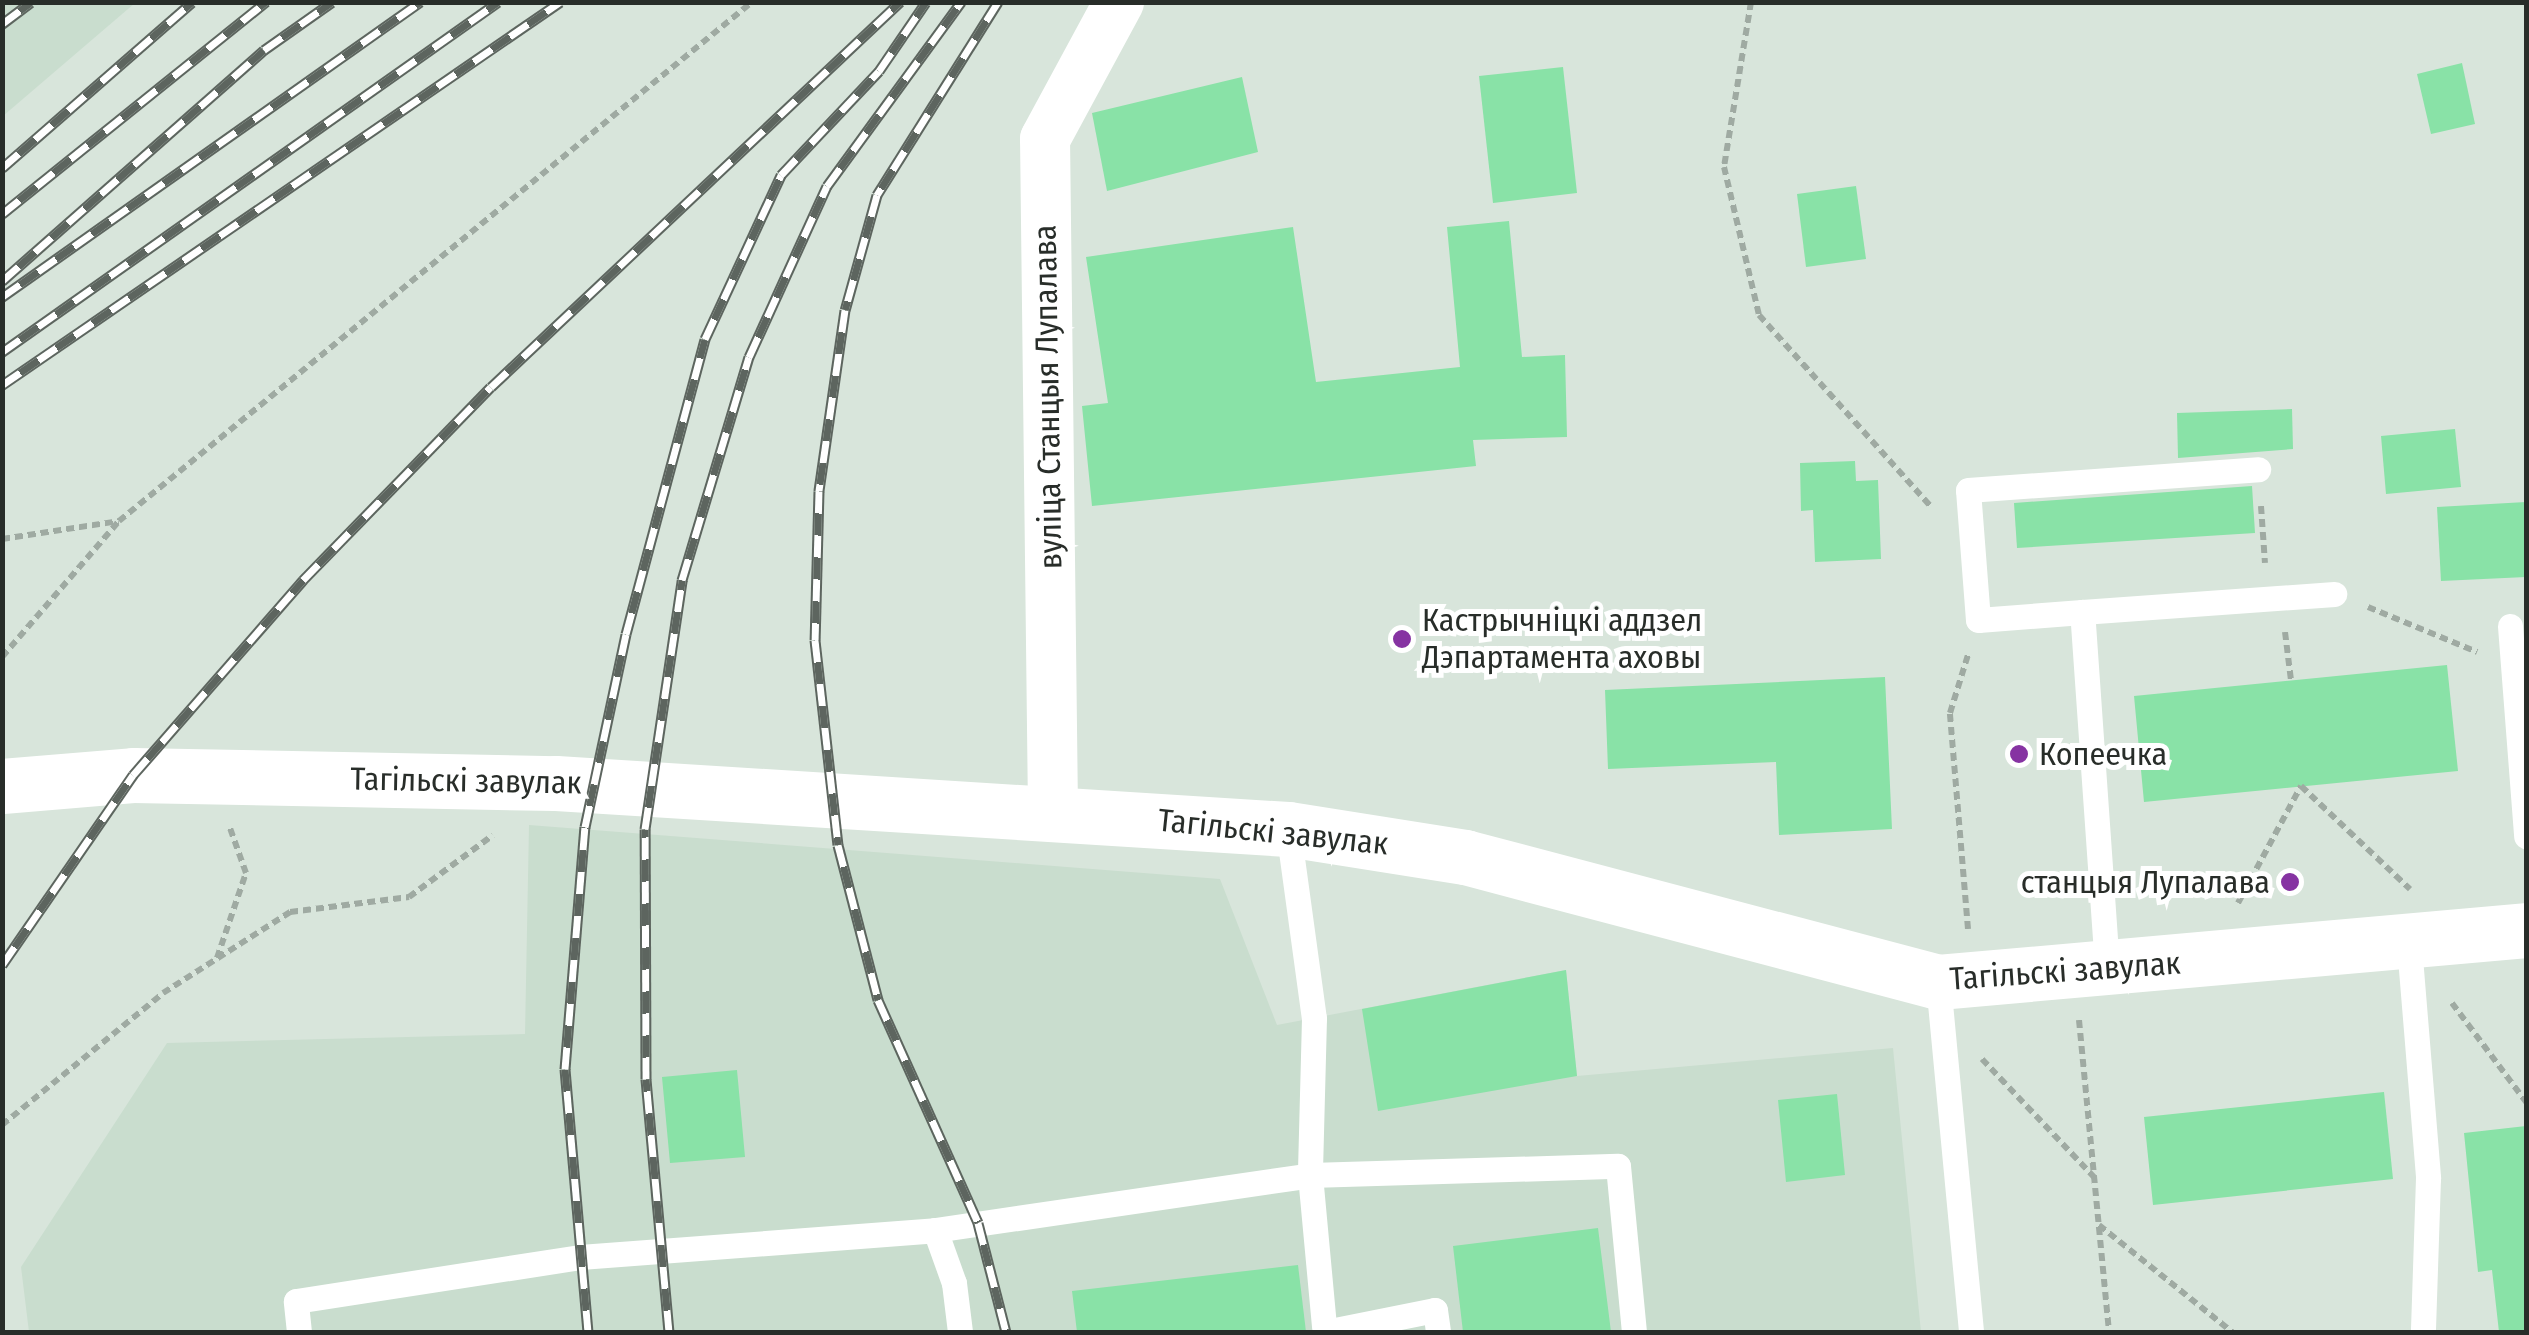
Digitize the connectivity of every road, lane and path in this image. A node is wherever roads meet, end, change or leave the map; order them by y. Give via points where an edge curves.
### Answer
1 (752, 2) edge
2 (1119, 2) edge
3 (1751, 2) edge
4 (2258, 469) joint
5 (119, 521) junction
6 (2, 539) edge
7 (1973, 553) junction
8 (2334, 594) joint
9 (2275, 598) junction
10 (2082, 612) junction
11 (1978, 620) junction
12 (2510, 626) dead end
13 (2, 657) edge
14 (2513, 666) junction
15 (2291, 680) dead end
16 (212, 776) junction
17 (556, 782) junction
18 (2, 786) edge
19 (1052, 811) junction
20 (1288, 829) junction
21 (2526, 836) edge
22 (2237, 906) dead end
23 (2412, 919) junction
24 (2526, 930) edge
25 (217, 959) junction
26 (2090, 969) junction
27 (1951, 993) junction
28 (2526, 1102) edge
29 (2, 1125) edge
30 (1310, 1175) junction
31 (2094, 1176) junction
32 (2098, 1224) junction
33 (935, 1230) junction
34 (1324, 1330) edge
35 (299, 1332) edge
36 (960, 1332) edge
37 (1438, 1332) edge
38 (1634, 1332) edge
39 (1971, 1332) edge
40 (2109, 1332) edge
41 (2232, 1332) edge
42 (2423, 1332) edge

1 - 5 path
2 - 19 street, вуліца Станцыя Лупалава via 1044,139
3 - 7 path via 1724,167 1759,315
4 - 7 lane via 1968,490
4 - 9 path
5 - 6 path
5 - 13 path
7 - 11 lane
8 - 9 lane
8 - 14 path
9 - 10 lane
9 - 15 path
10 - 11 lane
10 - 26 lane
11 - 27 path via 1950,713
12 - 14 lane
14 - 21 lane
16 - 17 main road, Тагільскі завулак
16 - 18 main road, Тагільскі завулак
16 - 25 path via 246,873
17 - 19 main road, Тагільскі завулак
17 - 25 path via 410,897 290,912
19 - 20 main road, Тагільскі завулак
20 - 27 main road, Тагільскі завулак via 1465,857
20 - 30 lane via 1314,1018
22 - 23 path via 2301,786
23 - 24 main road, Тагільскі завулак
23 - 26 main road, Тагільскі завулак
23 - 28 path
23 - 42 lane via 2428,1178
25 - 29 path via 163,993
26 - 27 main road, Тагільскі завулак
26 - 31 path
27 - 31 path
27 - 39 lane
30 - 33 lane
30 - 34 lane
30 - 38 lane via 1618,1166
31 - 32 path
32 - 40 path
32 - 41 path
33 - 35 lane via 660,1248 296,1301
33 - 36 lane via 954,1284
34 - 37 lane via 1436,1310

